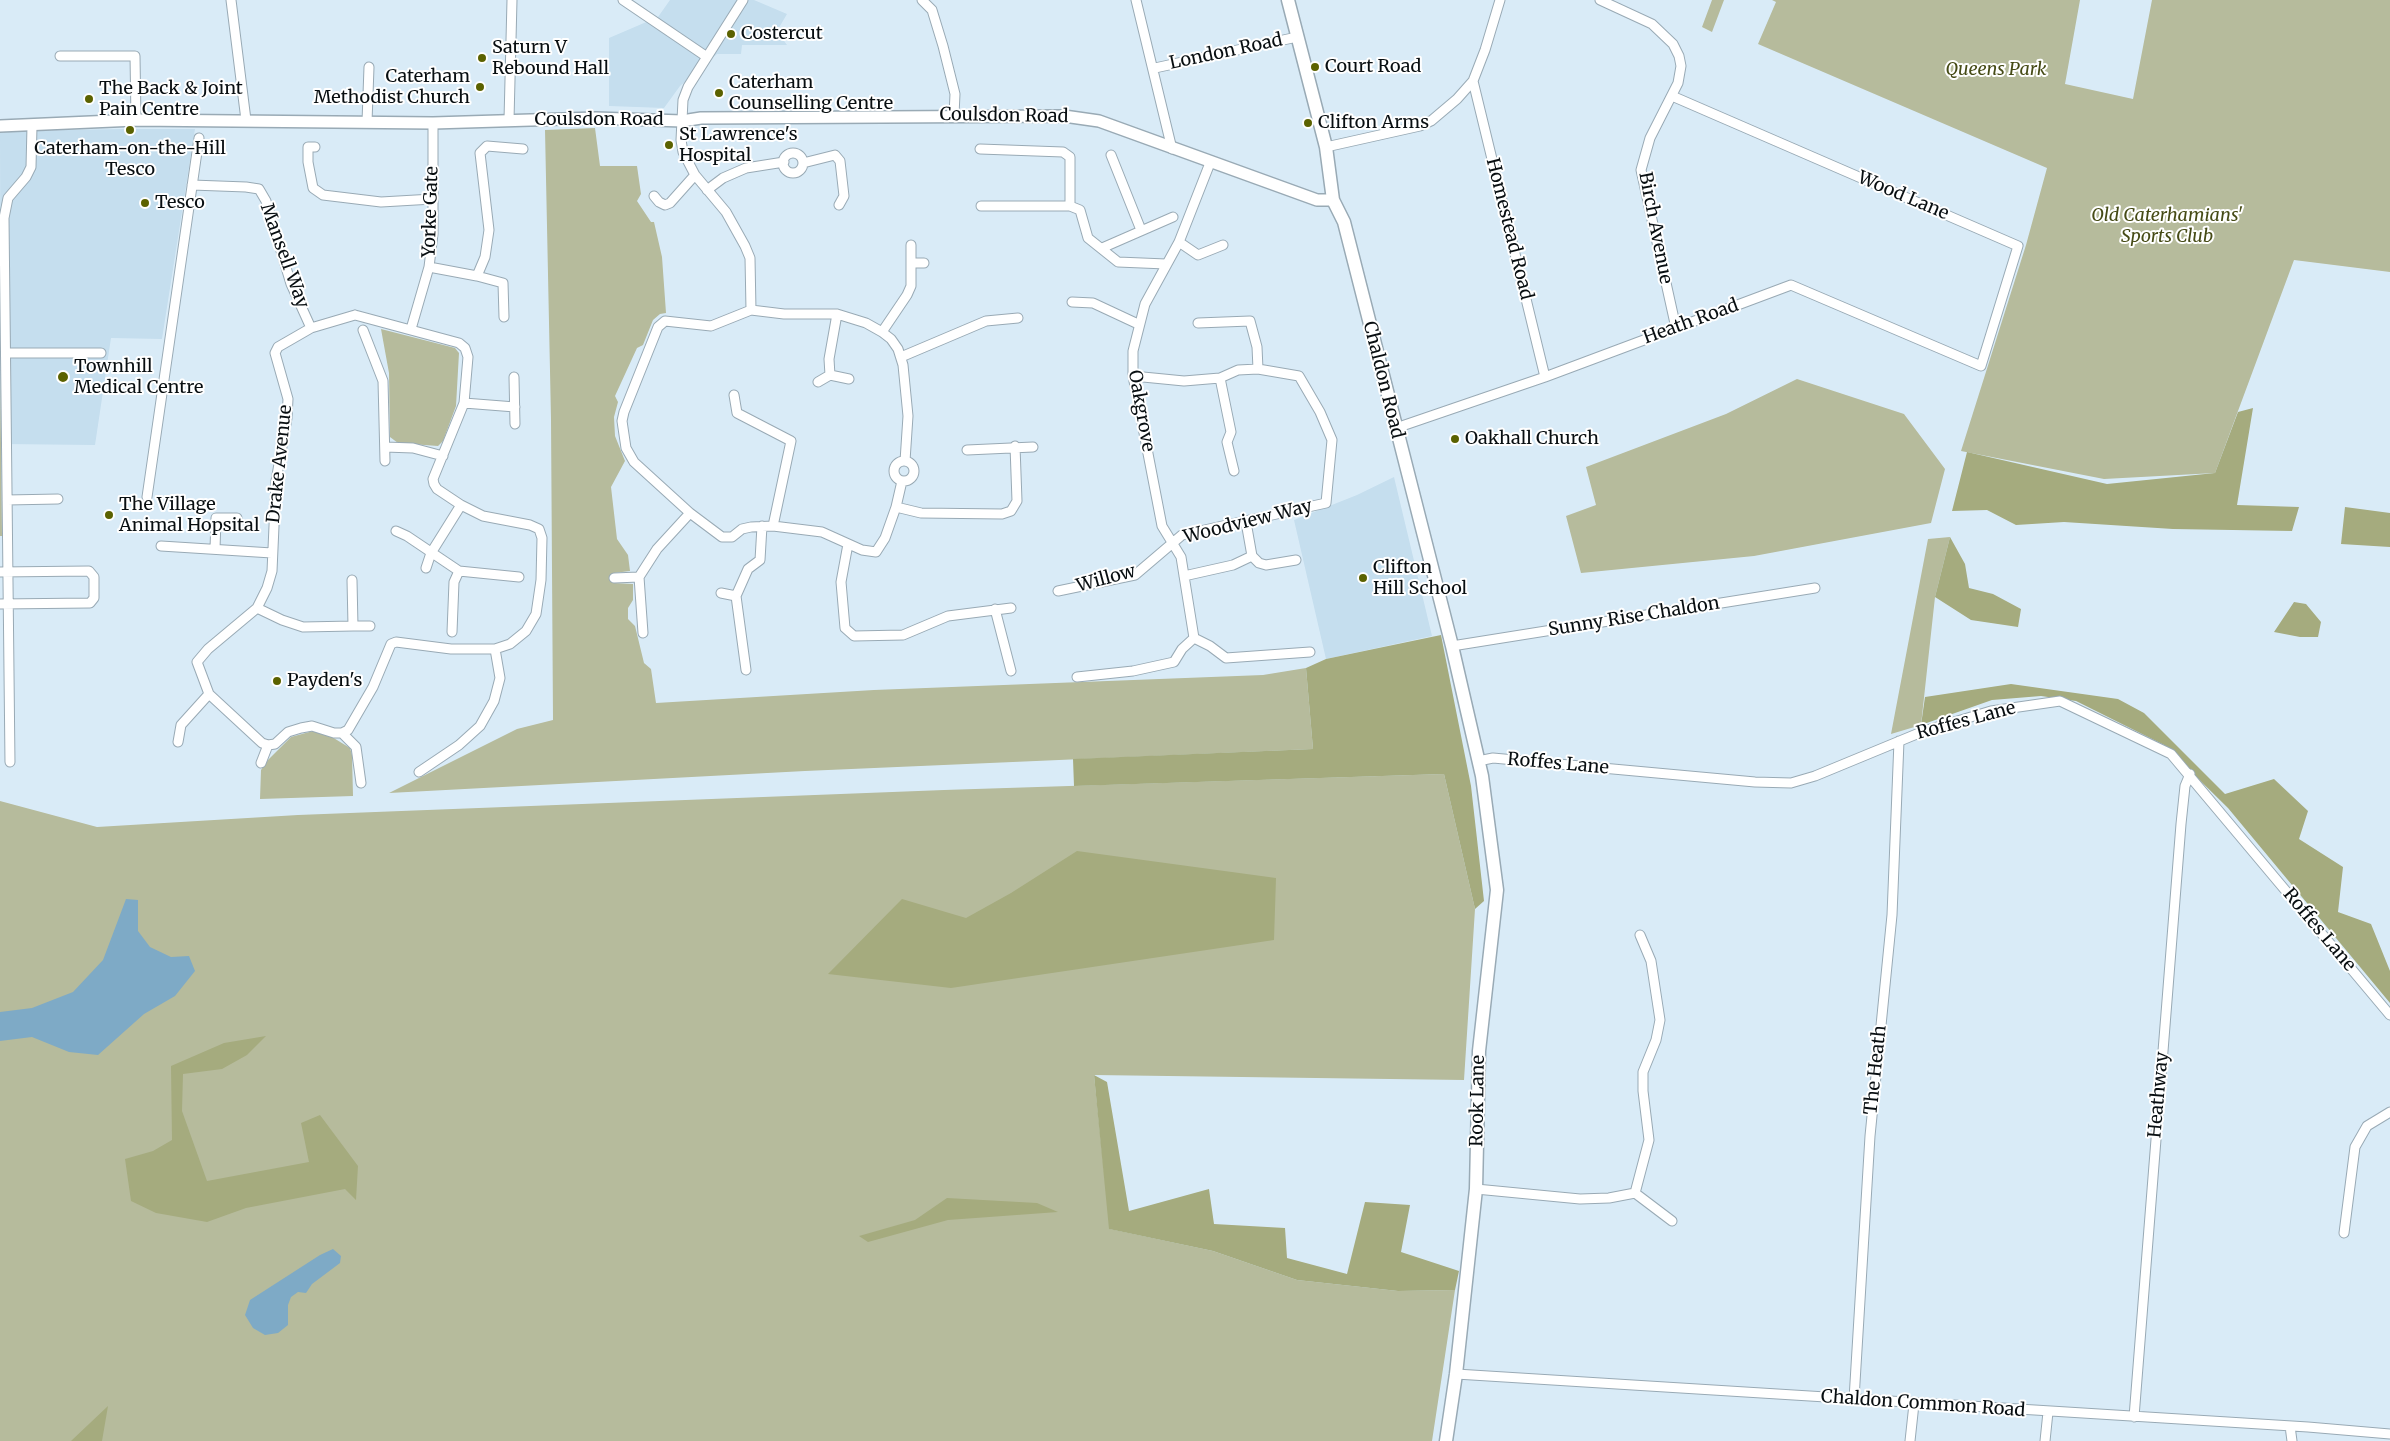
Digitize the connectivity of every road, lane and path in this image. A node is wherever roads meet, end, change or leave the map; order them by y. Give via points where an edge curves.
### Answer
1 (232, 0) edge
2 (512, 0) edge
3 (623, 0) edge
4 (743, 0) edge
5 (922, 0) edge
6 (1136, 0) edge
7 (1288, 0) edge
8 (1500, 0) edge
9 (1600, 0) edge
10 (1297, 37) junction
11 (60, 56) dead end
12 (707, 57) junction
13 (369, 67) dead end
14 (1154, 68) junction
15 (1473, 81) junction
16 (1672, 96) junction
17 (954, 115) junction
18 (136, 120) junction
19 (246, 120) junction
20 (509, 120) junction
21 (682, 121) junction
22 (367, 122) junction
23 (433, 123) junction
24 (0, 126) edge
25 (32, 126) junction
26 (199, 138) dead end
27 (315, 147) dead end
28 (1326, 147) junction
29 (1172, 148) junction
30 (523, 149) dead end
31 (980, 149) dead end
32 (1111, 155) dead end
33 (784, 162) junction
34 (803, 163) junction
35 (1210, 163) junction
36 (695, 175) junction
37 (192, 185) junction
38 (707, 190) junction
39 (654, 196) dead end
40 (433, 199) junction
41 (1333, 200) junction
42 (839, 205) dead end
43 (981, 206) dead end
44 (1070, 206) junction
45 (1173, 217) dead end
46 (1140, 230) junction
47 (1179, 242) junction
48 (911, 245) dead end
49 (1223, 245) dead end
50 (1102, 248) junction
51 (912, 263) junction
52 (924, 263) dead end
53 (1166, 264) junction
54 (429, 266) junction
55 (477, 276) junction
56 (2, 281) edge
57 (1072, 302) dead end
58 (752, 310) junction
59 (837, 314) junction
60 (504, 317) dead end
61 (1018, 318) dead end
62 (1198, 323) dead end
63 (1138, 324) junction
64 (311, 328) junction
65 (1676, 328) junction
66 (411, 329) junction
67 (363, 330) dead end
68 (882, 332) junction
69 (6, 353) junction
70 (101, 353) dead end
71 (901, 357) junction
72 (1981, 366) joint
73 (1258, 369) junction
74 (830, 375) junction
75 (1133, 376) junction
76 (514, 377) dead end
77 (1545, 377) junction
78 (1220, 378) junction
79 (849, 379) dead end
80 (818, 382) dead end
81 (734, 395) dead end
82 (464, 403) junction
83 (514, 407) junction
84 (515, 424) dead end
85 (1396, 428) junction
86 (1016, 446) junction
87 (386, 447) junction
88 (1033, 447) dead end
89 (967, 450) dead end
90 (443, 456) junction
91 (385, 461) dead end
92 (905, 462) junction
93 (1234, 471) dead end
94 (902, 481) junction
95 (147, 497) dead end
96 (58, 499) dead end
97 (7, 500) junction
98 (460, 505) junction
99 (896, 507) junction
100 (690, 513) junction
101 (237, 518) dead end
102 (1246, 522) junction
103 (762, 526) junction
104 (772, 526) junction
105 (396, 531) dead end
106 (1173, 542) junction
107 (848, 544) junction
108 (161, 546) dead end
109 (215, 549) junction
110 (431, 552) junction
111 (272, 553) junction
112 (1252, 556) junction
113 (1296, 560) dead end
114 (426, 568) dead end
115 (459, 571) junction
116 (4, 572) edge
117 (1184, 576) junction
118 (519, 577) dead end
119 (614, 578) dead end
120 (639, 578) junction
121 (352, 580) dead end
122 (1815, 588) dead end
123 (1058, 591) dead end
124 (721, 593) dead end
125 (736, 596) junction
126 (4, 604) edge
127 (257, 608) junction
128 (1011, 608) dead end
129 (995, 609) junction
130 (353, 626) junction
131 (370, 626) dead end
132 (452, 632) dead end
133 (643, 633) dead end
134 (1194, 638) junction
135 (1452, 646) junction
136 (495, 649) junction
137 (1310, 652) dead end
138 (4, 664) edge
139 (746, 670) dead end
140 (1011, 671) dead end
141 (1077, 677) dead end
142 (209, 694) junction
143 (342, 733) junction
144 (1899, 741) junction
145 (178, 742) dead end
146 (268, 745) junction
147 (1478, 761) junction
148 (10, 762) dead end
149 (261, 763) dead end
150 (419, 772) dead end
151 (2190, 774) junction
152 (361, 783) dead end
153 (1640, 935) dead end
154 (2390, 1015) edge
155 (2390, 1112) edge
156 (1476, 1189) junction
157 (1635, 1193) junction
158 (1672, 1220) dead end
159 (2344, 1233) dead end
160 (1456, 1374) junction
161 (1854, 1399) junction
162 (1914, 1404) junction
163 (2048, 1412) junction
164 (2134, 1417) junction
165 (2290, 1426) junction
166 (2390, 1434) edge
167 (1446, 1441) edge
168 (1910, 1441) edge
169 (2045, 1441) edge
170 (2292, 1441) edge

1 - 19 street
2 - 20 street
3 - 12 street
4 - 12 street
5 - 17 street via 932,10 943,46 955,94
6 - 14 street
7 - 10 main road, Chaldon Road
8 - 15 street
9 - 16 street, Birch Avenue via 1652,24 1674,44 1681,66
10 - 14 street, London Road
10 - 28 main road, Chaldon Road
11 - 18 street via 135,56
12 - 21 street via 688,87 683,100
13 - 22 street
14 - 29 street
15 - 28 street via 1457,99 1420,126
15 - 77 street, Homestead Road
16 - 65 street, Birch Avenue via 1650,138 1641,170
16 - 72 street, Wood Lane via 2018,246
17 - 21 street, Coulsdon Road via 702,118
17 - 29 street, Coulsdon Road via 1083,118
18 - 19 street, Coulsdon Road
18 - 25 street, Coulsdon Road
19 - 22 street, Coulsdon Road
20 - 21 street, Coulsdon Road via 596,118
20 - 23 street, Coulsdon Road
21 - 36 street via 683,152
22 - 23 street, Coulsdon Road
23 - 40 street, Yorke Gate
24 - 25 street, Coulsdon Road
25 - 56 street via 31,167 8,198 4,218
26 - 37 street
27 - 40 street via 308,147 308,162 313,188 323,195 381,202
28 - 41 main road, Chaldon Road
29 - 35 street, Coulsdon Road
30 - 55 street via 487,146 480,153 489,230 485,257
31 - 44 street via 1063,152 1070,157
32 - 46 street
33 - 34 street via 793,153 799,155
33 - 34 street via 788,171 794,173 801,169
33 - 38 street via 746,168
34 - 42 street via 835,155 840,161 844,196
35 - 41 street, Coulsdon Road via 1317,200
35 - 47 street, Oakgrove
36 - 38 street
36 - 39 street via 670,204 665,205
37 - 64 street, Mansell Way via 258,189 266,201 291,284
37 - 95 street
38 - 58 street via 740,233 750,258
40 - 54 street, Yorke Gate via 434,234
41 - 85 main road, Chaldon Road via 1344,222
43 - 44 street
44 - 50 street via 1080,210 1088,238
45 - 46 street
46 - 50 street
47 - 49 street via 1198,255
47 - 53 street, Oakgrove
48 - 51 street
50 - 53 street via 1118,262
51 - 52 street
51 - 68 street via 911,286
53 - 63 street, Oakgrove
54 - 55 street
54 - 66 street, Yorke Gate
55 - 60 street via 503,283
56 - 69 street
57 - 63 street via 1093,303
58 - 59 street
58 - 100 street via 711,326 665,321 658,327 624,412 624,442 634,462
59 - 68 street
59 - 74 street via 829,360
61 - 71 street via 986,320
62 - 73 street via 1250,321 1257,347
63 - 75 street, Oakgrove
64 - 66 street, Drake Avenue via 355,315
64 - 111 street, Drake Avenue via 278,347 275,353 288,399 276,481
65 - 72 street, Heath Road via 1791,285
65 - 77 street, Heath Road
66 - 82 street, Drake Avenue via 459,342 466,348
67 - 87 street via 383,381
68 - 71 street via 891,339
69 - 70 street
69 - 97 street
71 - 92 street via 908,416
73 - 78 street, Woodview Way via 1238,370
73 - 102 street, Woodview Way via 1299,376 1332,440 1326,503
74 - 79 street
74 - 80 street
75 - 78 street, Woodview Way via 1184,381
75 - 106 street, Oakgrove via 1162,526
76 - 83 street
77 - 85 street, Heath Road
78 - 93 street via 1231,432 1227,442
81 - 104 street via 737,412 791,441
82 - 83 street
82 - 90 street
83 - 84 street
85 - 135 main road, Chaldon Road
86 - 88 street
86 - 89 street
86 - 99 street via 1017,501 1011,511 1002,514 921,513
87 - 90 street via 413,448
87 - 91 street
90 - 98 street via 434,484
92 - 94 street via 897,465 895,471 896,477
92 - 94 street via 911,464 914,472 909,480
94 - 99 street
96 - 97 street
97 - 116 street
98 - 110 street
98 - 136 street via 483,516 530,525 539,529 542,538 536,614 526,631 510,644
99 - 107 street via 885,538 876,552
100 - 103 street via 722,537 732,537 742,528
100 - 120 street via 657,550
101 - 109 street via 216,518
102 - 106 street, Woodview Way via 1182,535
102 - 112 street
103 - 104 street
103 - 125 street via 760,560 748,569
104 - 107 street via 822,532
105 - 110 street
106 - 117 street, Oakgrove via 1181,557
106 - 123 street, Willow via 1135,575
107 - 129 street via 841,582 845,628 854,636 903,635 948,616
108 - 109 street
109 - 111 street
110 - 114 street
110 - 115 street
111 - 127 street, Drake Avenue via 272,571
112 - 113 street via 1259,564 1266,565
112 - 117 street via 1233,565
115 - 118 street
115 - 132 street via 454,582
116 - 126 street
116 - 126 street via 89,571 94,577 94,598 90,603
117 - 134 street, Oakgrove
119 - 120 street
120 - 133 street
121 - 130 street
122 - 135 street, Sunny Rise Chaldon
124 - 125 street
125 - 139 street
126 - 138 street
127 - 130 street via 303,627
127 - 142 street, Drake Avenue via 208,649 198,662
128 - 129 street
129 - 140 street
130 - 131 street
134 - 137 street via 1226,658
134 - 141 street via 1174,662 1133,671
135 - 147 main road, Chaldon Road
136 - 143 street via 391,644 373,687 348,730
136 - 150 street via 500,678 494,701 480,726 460,746
138 - 148 street
142 - 145 street via 181,725
142 - 146 street
143 - 146 street via 312,726 288,732 275,744
143 - 152 street via 356,747
144 - 147 street, Roffes Lane via 1791,783 1493,758
144 - 151 street, Roffes Lane via 1991,711 2060,701 2171,754
144 - 161 street, The Heath via 1892,915 1870,1136
146 - 149 street
147 - 156 main road, Rook Lane via 1497,890 1478,1051
151 - 154 street, Roffes Lane
151 - 164 street, Heathway via 2185,786 2181,824
153 - 157 street via 1656,982 1660,1020 1643,1072 1648,1150
155 - 159 street via 2367,1126 2355,1147
156 - 157 street via 1580,1199
156 - 160 main road, Rook Lane
157 - 158 street
160 - 161 street, Chaldon Common Road
160 - 167 main road, Rook Lane
161 - 162 street, Chaldon Common Road
162 - 163 street, Chaldon Common Road
162 - 168 street
163 - 164 street, Chaldon Common Road
163 - 169 street
164 - 165 street, Chaldon Common Road
165 - 166 street, Chaldon Common Road
165 - 170 street

